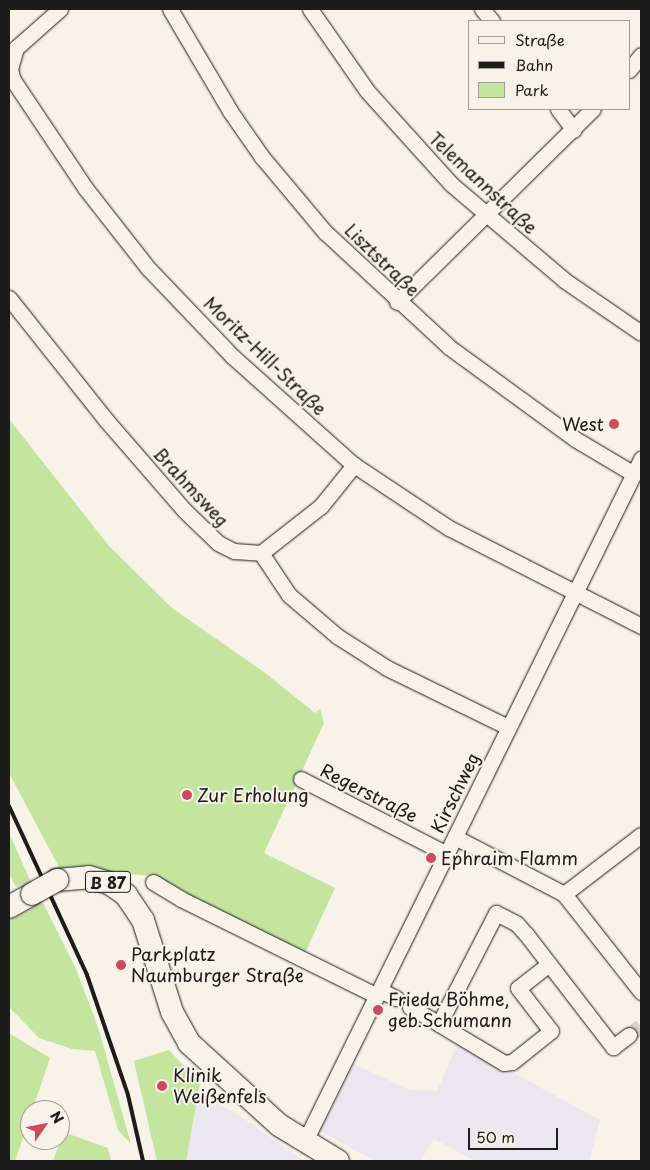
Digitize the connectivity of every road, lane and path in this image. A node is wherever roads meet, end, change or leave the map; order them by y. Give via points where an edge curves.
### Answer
1 (60, 9) edge
2 (170, 9) edge
3 (310, 9) edge
4 (482, 9) edge
5 (491, 20) edge
6 (641, 54) edge
7 (630, 69) edge
8 (559, 110) edge
9 (592, 110) edge
10 (574, 130) junction
11 (486, 216) junction
12 (9, 298) edge
13 (397, 302) junction
14 (641, 333) edge
15 (641, 459) edge
16 (354, 465) junction
17 (634, 474) junction
18 (261, 552) junction
19 (575, 594) junction
20 (641, 626) edge
21 (508, 727) junction
22 (301, 779) dead end
23 (641, 835) edge
24 (455, 837) junction
25 (446, 854) junction
26 (153, 882) dead end
27 (564, 894) junction
28 (9, 907) edge
29 (549, 964) junction
30 (641, 992) edge
31 (378, 993) junction
32 (396, 998) dead end
33 (410, 1007) dead end
34 (439, 1024) junction
35 (629, 1034) tunnel mouth
36 (304, 1143) junction
37 (338, 1161) edge

1 - 16 street, Moritz-Hill-Straße via 16,48 10,69 13,80 86,188 148,268 232,356
2 - 13 street, Lisztstraße via 230,111 262,157 325,232
3 - 11 street, Telemannstraße via 387,115 451,184
4 - 5 street
6 - 7 street
8 - 10 street
9 - 10 street
10 - 11 street
11 - 13 street
11 - 14 street, Telemannstraße via 564,280
12 - 18 street, Brahmsweg via 106,420 184,510 226,548
13 - 17 street, Lisztstraße via 507,392 575,439
15 - 17 street, Kirschweg
16 - 18 street via 321,506
16 - 19 street, Moritz-Hill-Straße via 449,528
17 - 19 street, Kirschweg
18 - 21 street via 289,595 337,636 387,668
19 - 20 street, Moritz-Hill-Straße
19 - 21 street, Kirschweg
21 - 24 street, Kirschweg
22 - 25 street, Regerstraße
23 - 27 street
24 - 25 street, Kirschweg
24 - 27 street
25 - 31 street, Kirschweg
26 - 31 street via 181,899
27 - 30 street
28 - 36 main road, B 87, bridge via 57,880 89,876 109,883 126,895 143,920 172,1012 184,1036 203,1059
29 - 34 street via 516,923 496,914
29 - 34 street via 518,988 551,1031 512,1062 504,1063
29 - 35 street via 613,1047
31 - 32 street
31 - 36 street, Kirschweg
33 - 34 street
36 - 37 main road, B 87

